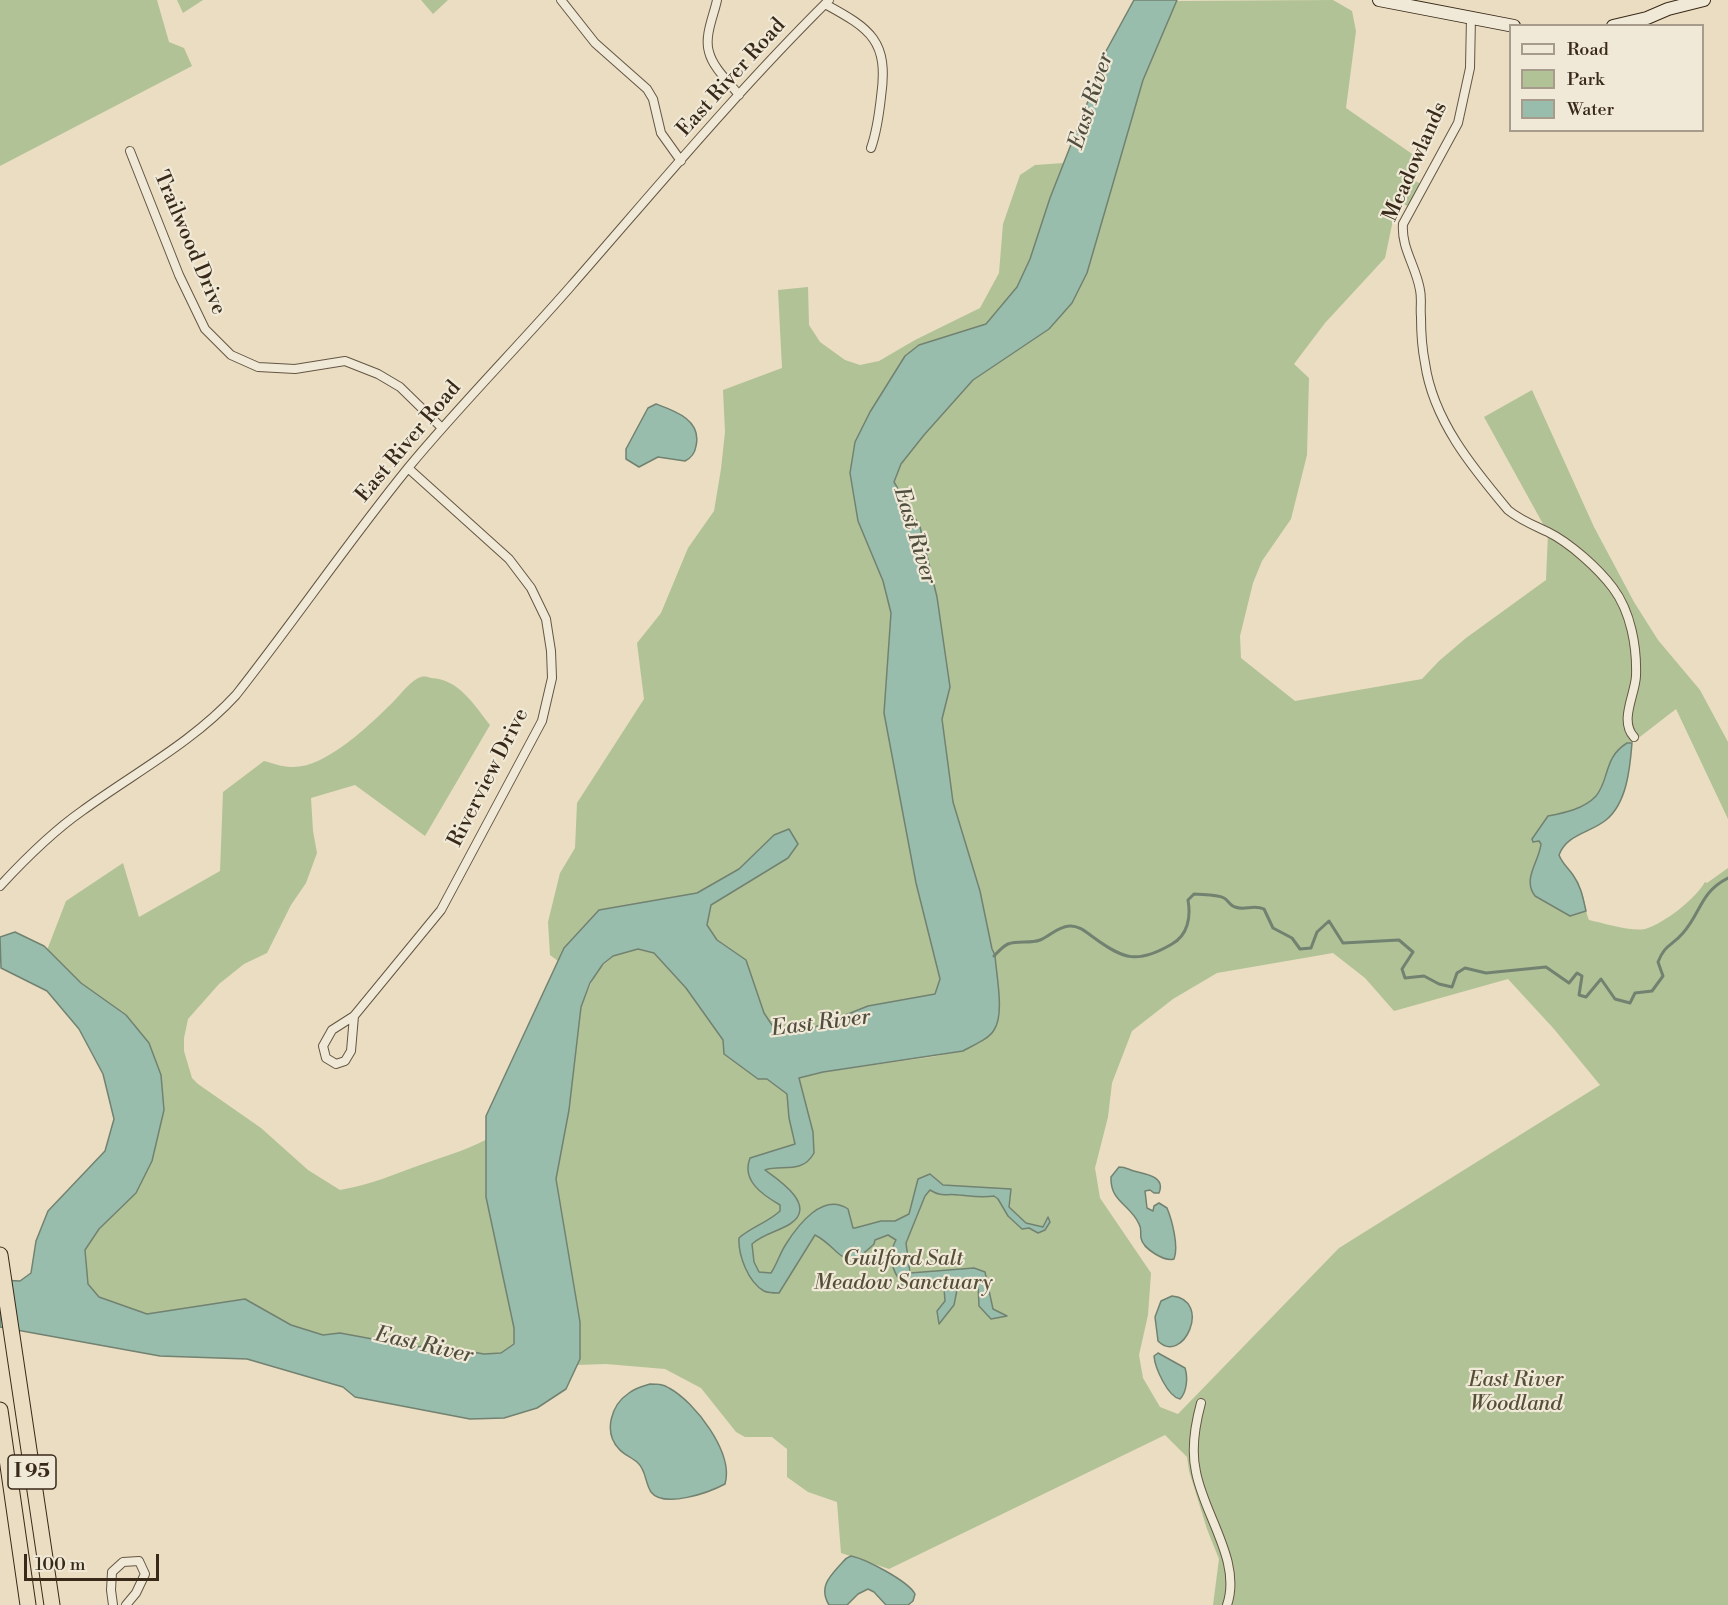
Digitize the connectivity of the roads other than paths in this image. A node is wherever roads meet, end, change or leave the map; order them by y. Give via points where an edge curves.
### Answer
1 (561, 0) edge
2 (717, 0) edge
3 (1379, 0) edge
4 (1704, 0) edge
5 (827, 2) edge
6 (1471, 17) junction
7 (1622, 24) edge
8 (1509, 25) edge
9 (739, 95) junction
10 (871, 148) dead end
11 (130, 151) dead end
12 (681, 161) junction
13 (442, 428) junction
14 (408, 468) junction
15 (1634, 737) dead end
16 (0, 886) edge
17 (354, 1016) junction
18 (0, 1255) edge
19 (1202, 1403) dead end
20 (0, 1410) edge
21 (28, 1605) edge
22 (52, 1605) edge
23 (113, 1605) edge
24 (126, 1605) edge
25 (1227, 1605) edge

1 - 12 street via 595,43 647,89 661,133
2 - 9 street via 708,51
3 - 6 street
4 - 7 street
5 - 9 street, East River Road
5 - 10 street via 871,34 883,57 885,75
6 - 8 street
6 - 15 street, Meadowlands via 1470,68 1458,123 1403,224 1405,248 1421,293 1421,337 1427,375 1435,404 1449,431 1508,510 1572,549 1614,589 1634,640 1636,676 1628,715
9 - 12 street, East River Road
11 - 13 street, Trailwood Drive via 205,329 231,355 258,367 295,369 345,361 400,387
12 - 13 street, East River Road
13 - 14 street, East River Road
14 - 16 street, East River Road via 258,668 217,716 72,818
14 - 17 street, Riverview Drive via 509,559 531,588 546,619 552,678 542,721 441,910
17 - 17 street, Riverview Drive via 332,1030 323,1046 326,1058 336,1064 345,1061 351,1051
18 - 22 highway, I 95
19 - 25 street via 1194,1456 1229,1567 1231,1589
20 - 21 highway, I 95
23 - 24 street via 112,1572 123,1562 139,1561 145,1574

